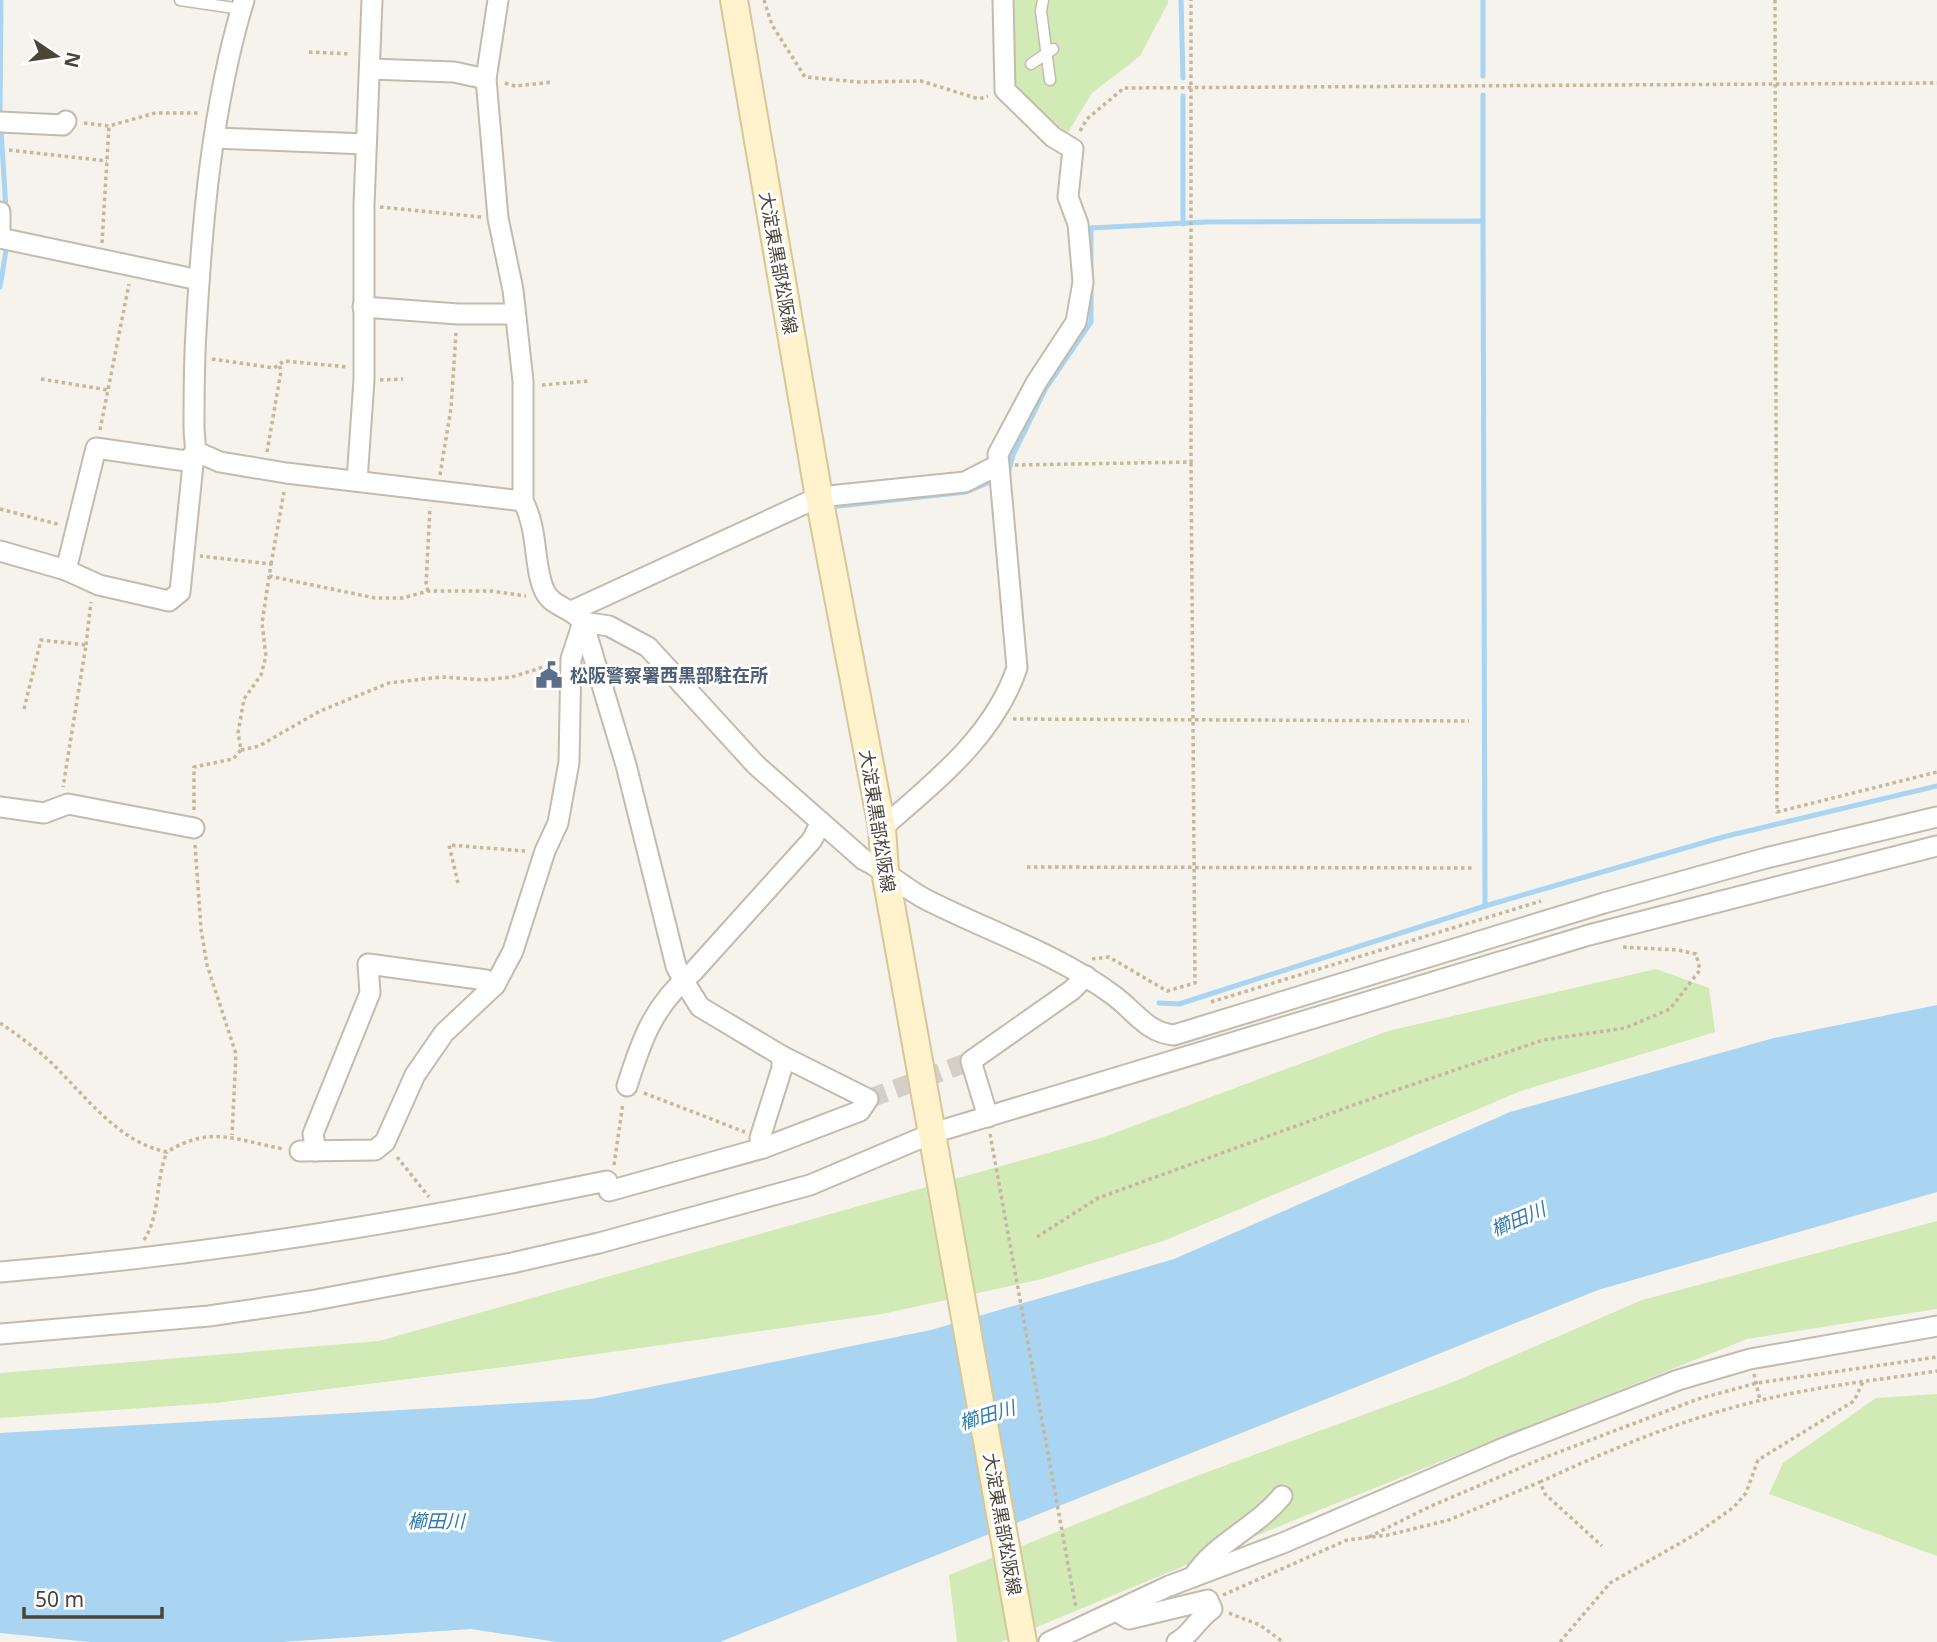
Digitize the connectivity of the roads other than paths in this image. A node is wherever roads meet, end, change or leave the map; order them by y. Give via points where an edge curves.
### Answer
1 (180, 0) edge
2 (372, 0) edge
3 (498, 0) edge
4 (734, 0) edge
5 (1003, 0) edge
6 (1043, 0) edge
7 (242, 5) edge
8 (1050, 51) junction
9 (370, 62) junction
10 (1031, 64) dead end
11 (485, 79) junction
12 (1050, 80) dead end
13 (66, 121) road end
14 (5, 122) edge
15 (215, 138) junction
16 (366, 144) junction
17 (0, 212) edge
18 (4, 237) edge
19 (199, 280) junction
20 (363, 307) junction
21 (515, 314) junction
22 (197, 452) junction
23 (998, 465) junction
24 (357, 481) junction
25 (523, 501) junction
26 (820, 505) junction
27 (0, 551) edge
28 (66, 570) junction
29 (578, 616) junction
30 (0, 807) edge
31 (1937, 817) edge
32 (820, 824) junction
33 (194, 828) road end
34 (882, 828) junction
35 (1937, 846) edge
36 (885, 871) junction
37 (1086, 976) junction
38 (683, 980) junction
39 (495, 985) junction
40 (782, 1056) junction
41 (628, 1086) road end
42 (988, 1123) junction
43 (934, 1139) junction
44 (761, 1143) junction
45 (0, 1272) edge
46 (1937, 1326) edge
47 (0, 1334) edge
48 (1282, 1496) dead end
49 (1193, 1577) junction
50 (1118, 1612) junction
51 (1023, 1639) edge
52 (1183, 1641) edge
53 (1049, 1642) edge

1 - 7 lane
2 - 9 street
3 - 11 street
4 - 26 main road, 大淀東黒部松阪線
5 - 23 street via 1005,90 1053,137 1073,149 1068,197 1078,224 1083,282 1076,322 1036,383 998,454
6 - 8 lane
7 - 15 street
8 - 10 lane
8 - 12 lane
9 - 11 street
9 - 16 street
11 - 21 street via 498,218
13 - 14 street via 63,125
15 - 16 street
15 - 19 street
16 - 20 street
17 - 18 street
18 - 19 street
19 - 22 street
20 - 21 street
20 - 24 street
21 - 25 street via 523,381
22 - 24 street via 220,462
22 - 28 street via 186,461 96,448
22 - 28 street via 192,464 180,592 169,601 99,585
23 - 26 street via 965,482
23 - 34 street via 1017,668 993,719 936,781
24 - 25 street
25 - 29 street via 532,517 544,591 554,604
26 - 29 street
26 - 34 main road, 大淀東黒部松阪線
27 - 28 street
29 - 32 street via 648,647 756,765
29 - 38 street via 626,765
29 - 39 street via 571,659 569,762 558,823 513,951
30 - 33 street via 44,813 68,804
31 - 37 street via 1604,903 1174,1035 1158,1034
32 - 36 street
32 - 38 street via 812,841
34 - 36 main road, 大淀東黒部松阪線
35 - 42 street via 1589,935
36 - 37 street via 923,898
36 - 43 main road, 大淀東黒部松阪線
37 - 42 street via 971,1061
38 - 40 street via 700,1007
38 - 41 street via 671,990 640,1042
39 - 39 street via 368,964 370,993 308,1151 375,1150 385,1142 415,1075 444,1032
40 - 44 street
40 - 44 street via 868,1100 860,1111
42 - 43 street
43 - 47 street via 810,1185 512,1263 234,1312
43 - 51 main road, 大淀東黒部松阪線
44 - 45 street via 609,1191 607,1181 298,1239 142,1260
46 - 49 street via 1750,1359 1678,1380
48 - 49 street via 1268,1513 1207,1556
49 - 50 street
50 - 52 street via 1129,1619 1208,1600 1212,1609 1199,1617
50 - 53 street

